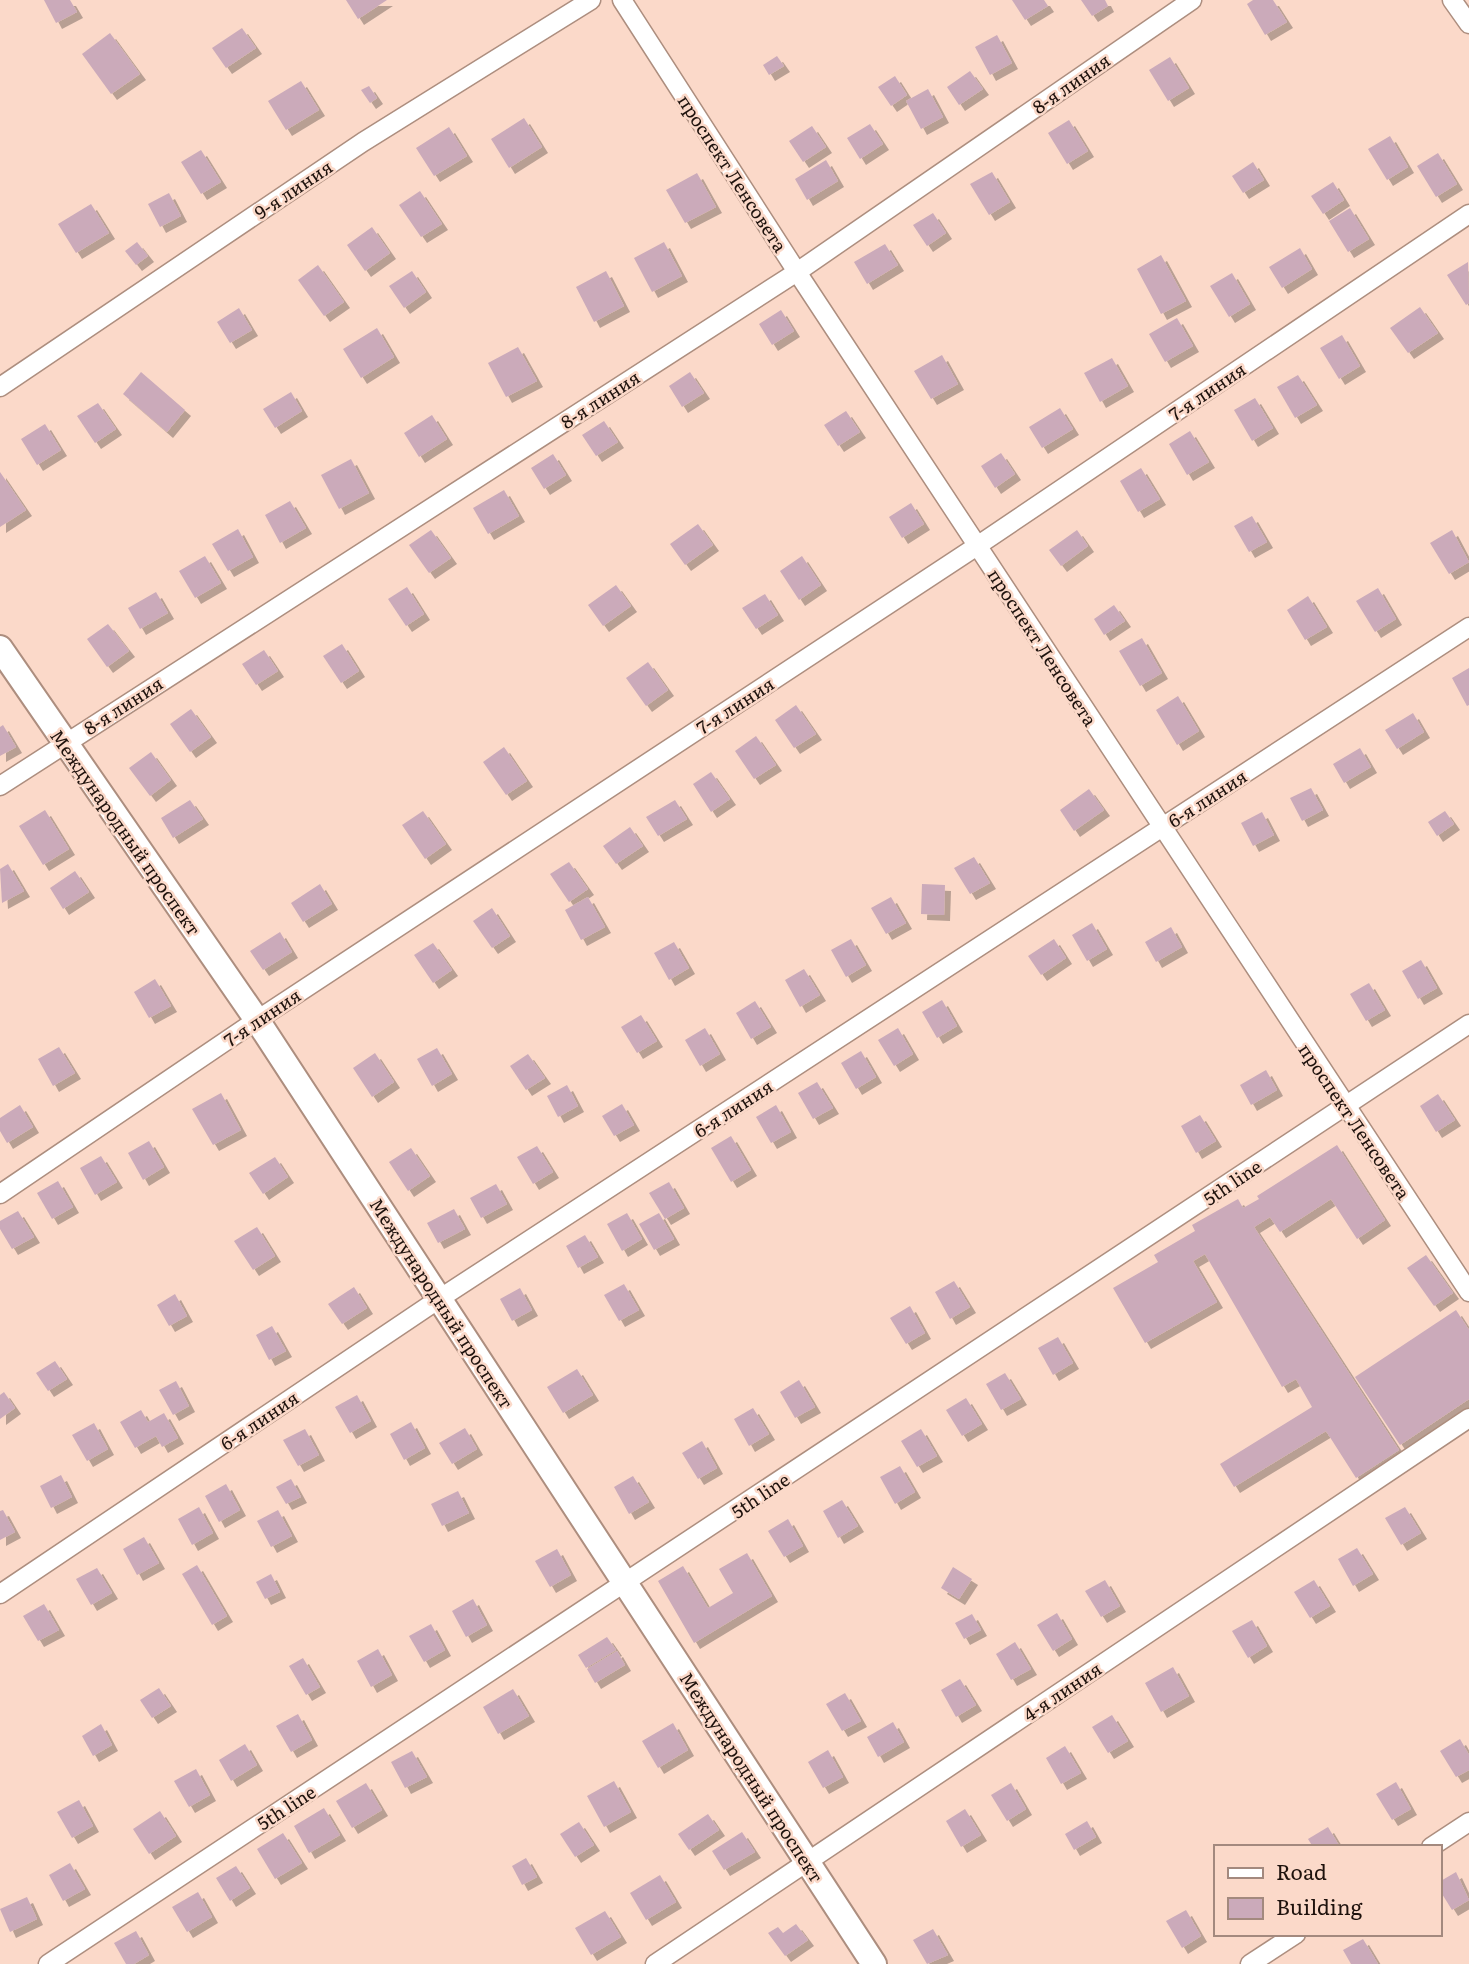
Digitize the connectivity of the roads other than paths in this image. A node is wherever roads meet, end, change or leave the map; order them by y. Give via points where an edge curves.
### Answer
1 (591, 0) edge
2 (622, 0) edge
3 (1192, 0) edge
4 (1452, 0) edge
5 (1469, 24) edge
6 (1469, 214) edge
7 (797, 272) junction
8 (0, 387) edge
9 (977, 546) junction
10 (1469, 627) edge
11 (0, 648) edge
12 (64, 743) junction
13 (0, 786) edge
14 (1162, 828) junction
15 (257, 1020) junction
16 (1469, 1024) edge
17 (1345, 1107) junction
18 (0, 1194) edge
19 (1469, 1292) edge
20 (439, 1299) junction
21 (1469, 1418) edge
22 (626, 1584) junction
23 (0, 1594) edge
24 (1469, 1822) edge
25 (1434, 1845) edge
26 (807, 1862) junction
27 (1293, 1936) edge
28 (48, 1964) edge
29 (655, 1964) edge
30 (874, 1964) edge
31 (1250, 1964) edge

1 - 8 street, 9-я линия via 363,142
2 - 7 street, проспект Ленсовета
3 - 7 street, 8-я линия
4 - 5 street
6 - 9 street, 7-я линия
7 - 9 street, проспект Ленсовета
7 - 12 street, 8-я линия
9 - 14 street, проспект Ленсовета
9 - 15 street, 7-я линия
10 - 14 street, 6-я линия
11 - 12 street, Международный проспект
12 - 13 street, 8-я линия
12 - 15 street, Международный проспект
14 - 17 street, проспект Ленсовета
14 - 20 street, 6-я линия
15 - 18 street, 7-я линия
15 - 20 street, Международный проспект
16 - 17 street, 5th line
17 - 19 street, проспект Ленсовета
17 - 22 street, 5th line
20 - 22 street, Международный проспект
20 - 23 street, 6-я линия
21 - 26 street, 4-я линия
22 - 26 street, Международный проспект
22 - 28 street, 5th line
24 - 25 street
26 - 29 street, 4-я линия
26 - 30 street, Международный проспект
27 - 31 street

